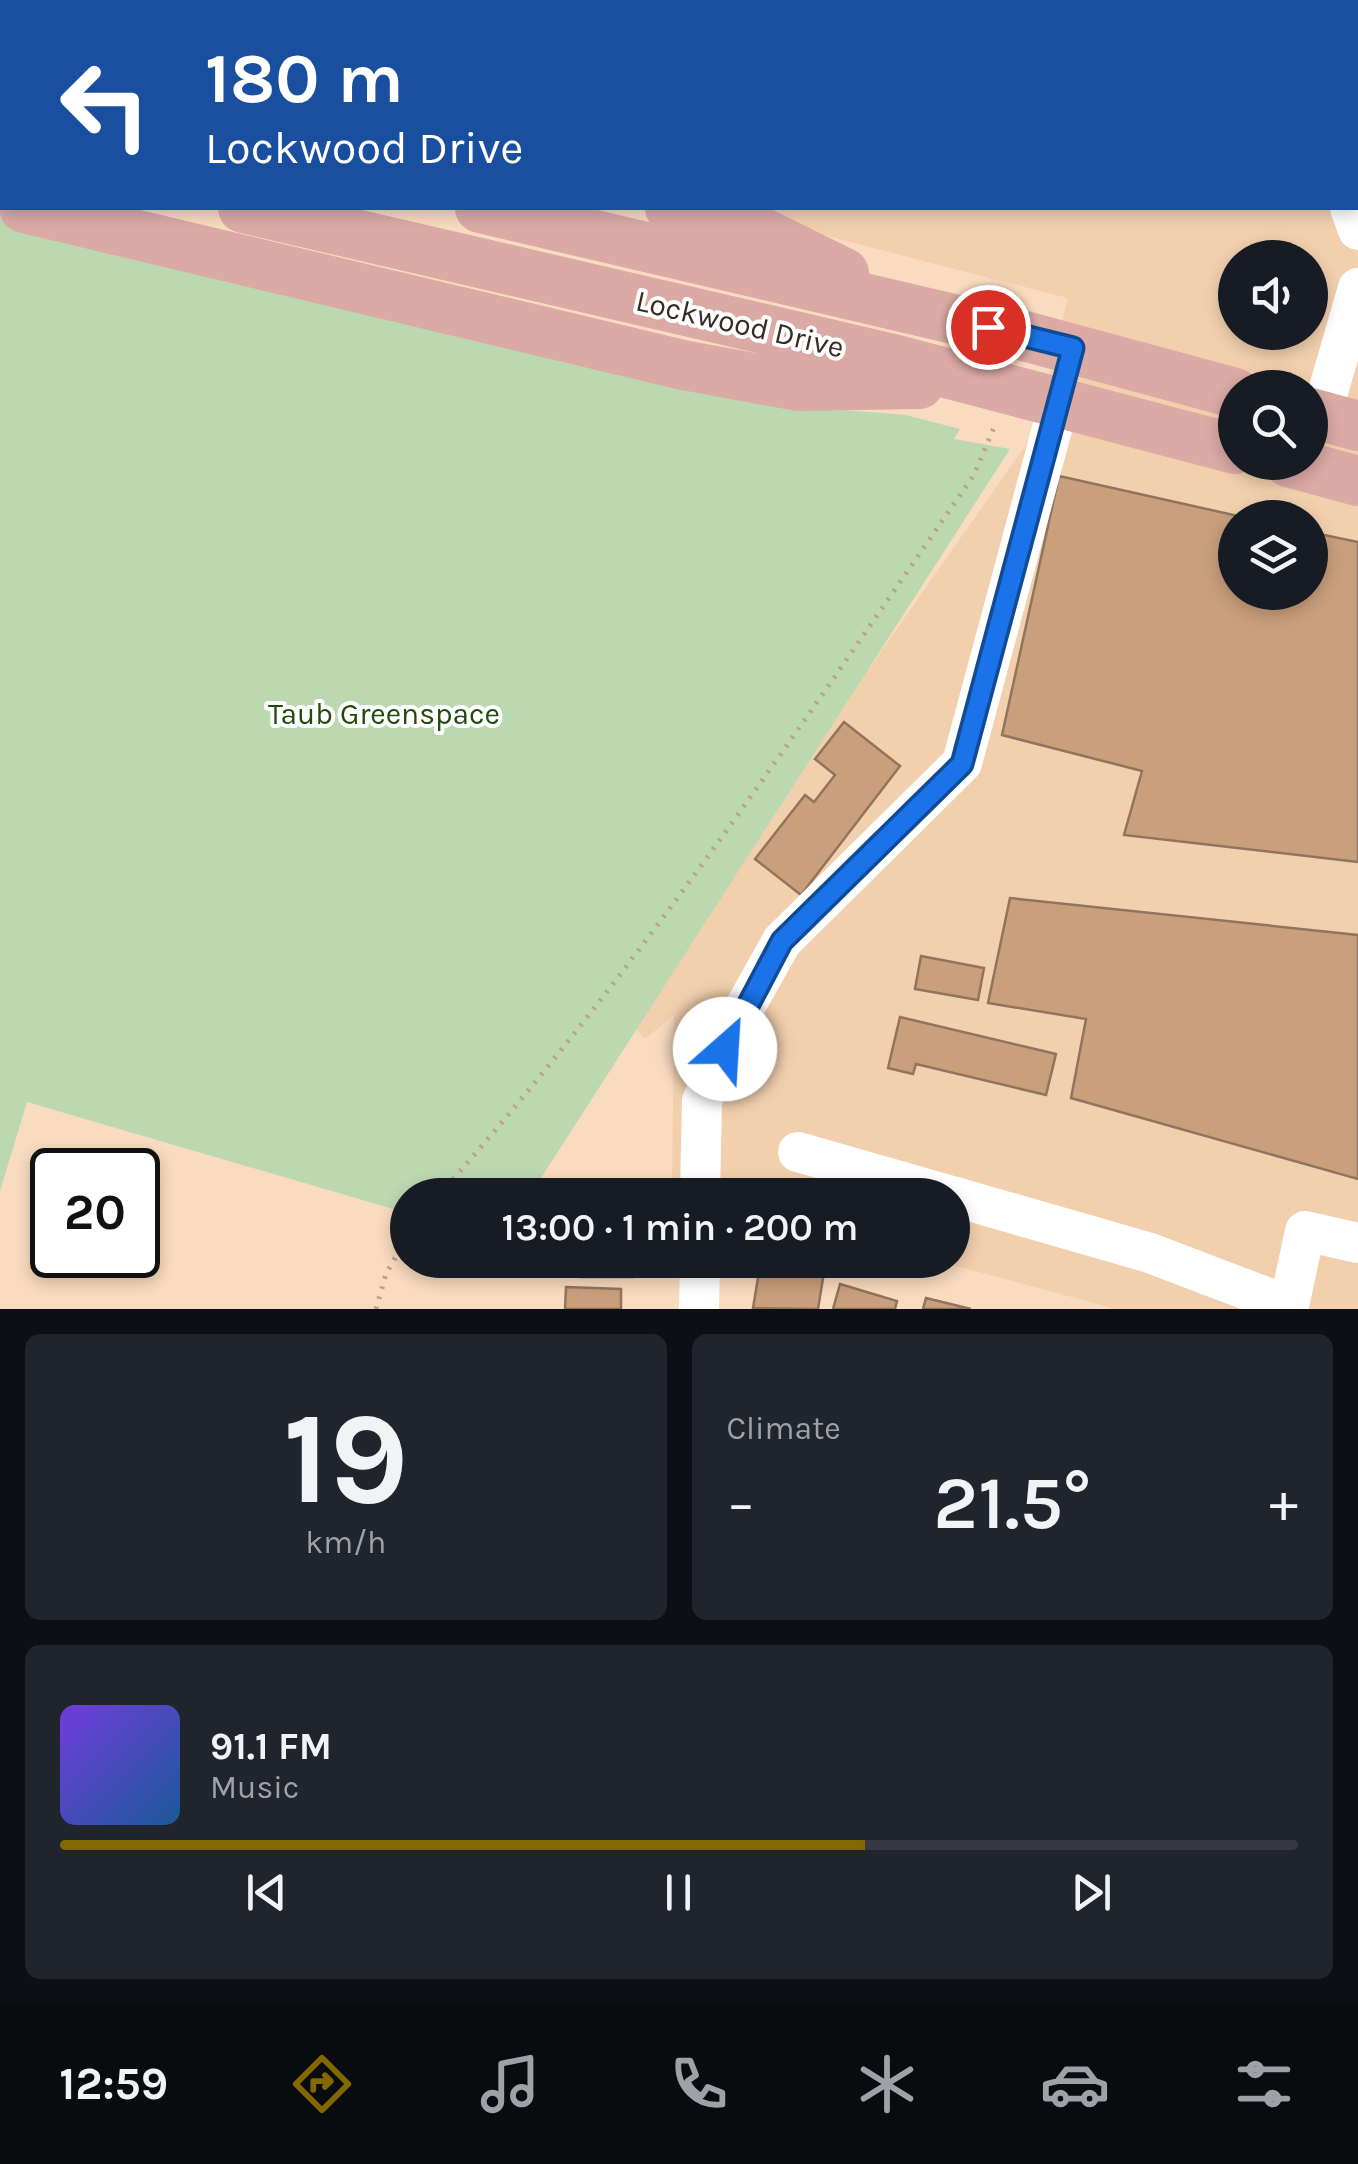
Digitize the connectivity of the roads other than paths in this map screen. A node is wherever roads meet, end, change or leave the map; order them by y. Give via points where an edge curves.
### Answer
1 (32, 210) edge
2 (253, 210) edge
3 (497, 210) edge
4 (674, 231) edge
5 (1358, 288) edge
6 (1073, 348) junction
7 (1218, 387) edge
8 (1005, 389) junction
9 (1059, 403) junction
10 (1341, 441) edge
11 (1218, 445) edge
12 (798, 1152) dead end
13 (700, 1178) edge
14 (888, 1178) edge
15 (970, 1202) edge
16 (1358, 1242) edge
17 (700, 1278) edge
18 (1294, 1307) edge
19 (699, 1309) edge

1 - 8 main road via 683,365 798,386
2 - 8 main road, Lockwood Drive
3 - 4 main road, Lockwood Drive
4 - 6 main road, Lockwood Drive via 900,306
5 - 10 street
6 - 7 main road, Lockwood Drive
6 - 9 main road
8 - 9 main road, Lockwood Drive
9 - 11 main road, Lockwood Drive
9 - 13 street via 962,764 782,941 702,1101
12 - 14 street
15 - 18 street via 1150,1254
16 - 18 street via 1305,1231
17 - 19 street

